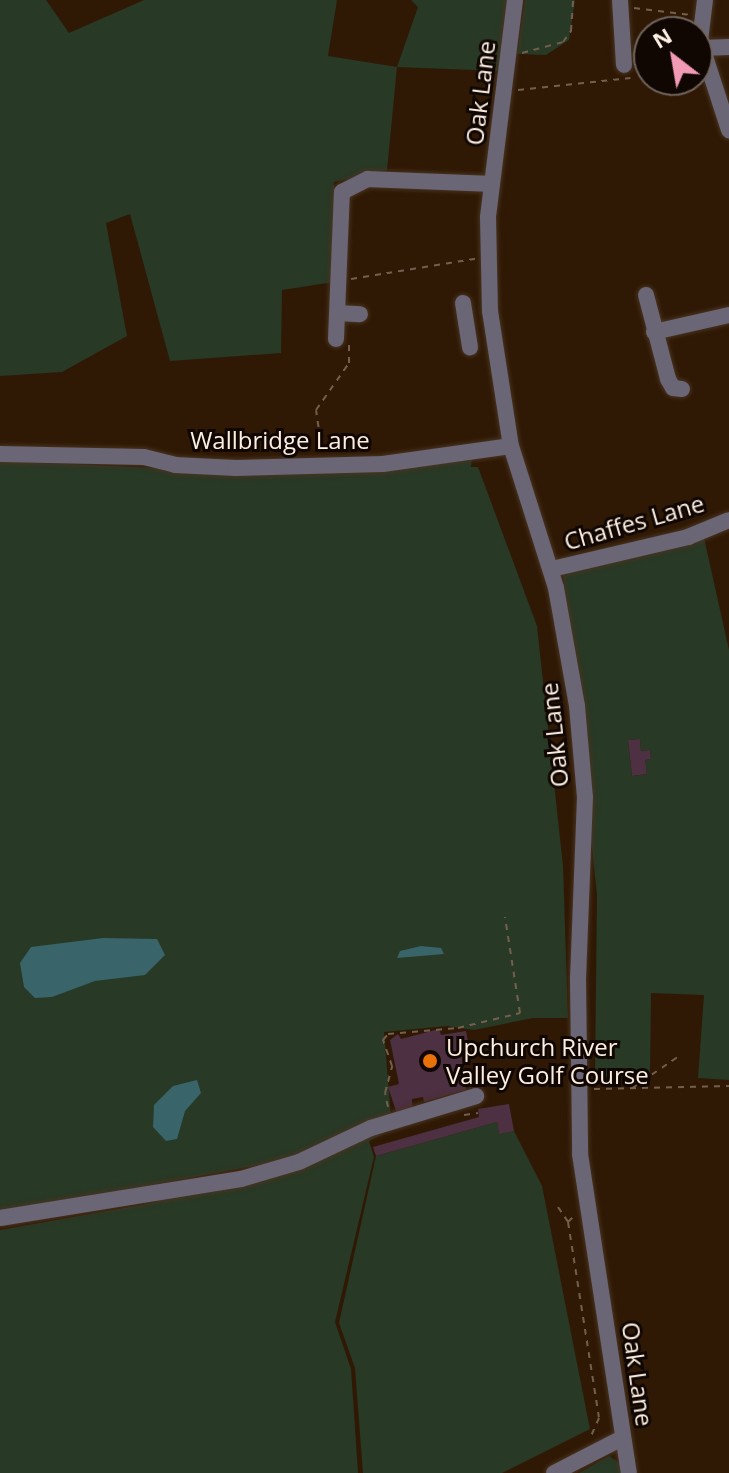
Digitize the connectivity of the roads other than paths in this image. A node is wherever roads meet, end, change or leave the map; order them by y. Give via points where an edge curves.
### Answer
1 (515, 0) edge
2 (620, 4) edge
3 (624, 65) road end
4 (713, 78) edge
5 (726, 111) edge
6 (729, 130) edge
7 (492, 184) junction
8 (646, 295) dead end
9 (463, 303) dead end
10 (338, 313) junction
11 (360, 314) dead end
12 (729, 315) edge
13 (491, 320) junction
14 (467, 325) junction
15 (654, 332) junction
16 (343, 339) road end
17 (470, 347) dead end
18 (682, 389) dead end
19 (511, 446) junction
20 (0, 454) edge
21 (729, 520) edge
22 (552, 569) junction
23 (476, 1096) dead end
24 (0, 1218) edge
25 (622, 1438) junction
26 (554, 1473) edge
27 (629, 1473) edge

1 - 7 street, Oak Lane
2 - 3 street
4 - 5 street
5 - 6 street
7 - 10 street via 368,179 349,186 337,207
7 - 13 street, Oak Lane
8 - 15 street
9 - 14 street
10 - 11 street
10 - 16 street
12 - 15 street
13 - 14 street
13 - 19 street, Oak Lane
14 - 17 street
15 - 18 street via 671,386
19 - 20 street, Wallbridge Lane via 383,464 236,468 175,465 144,457
19 - 22 street, Oak Lane
21 - 22 street, Chaffes Lane via 688,537
22 - 25 street, Oak Lane via 577,706 585,797 572,1055 579,1090 580,1154
23 - 24 street via 371,1128 299,1162 241,1179
25 - 26 street
25 - 27 street, Oak Lane

